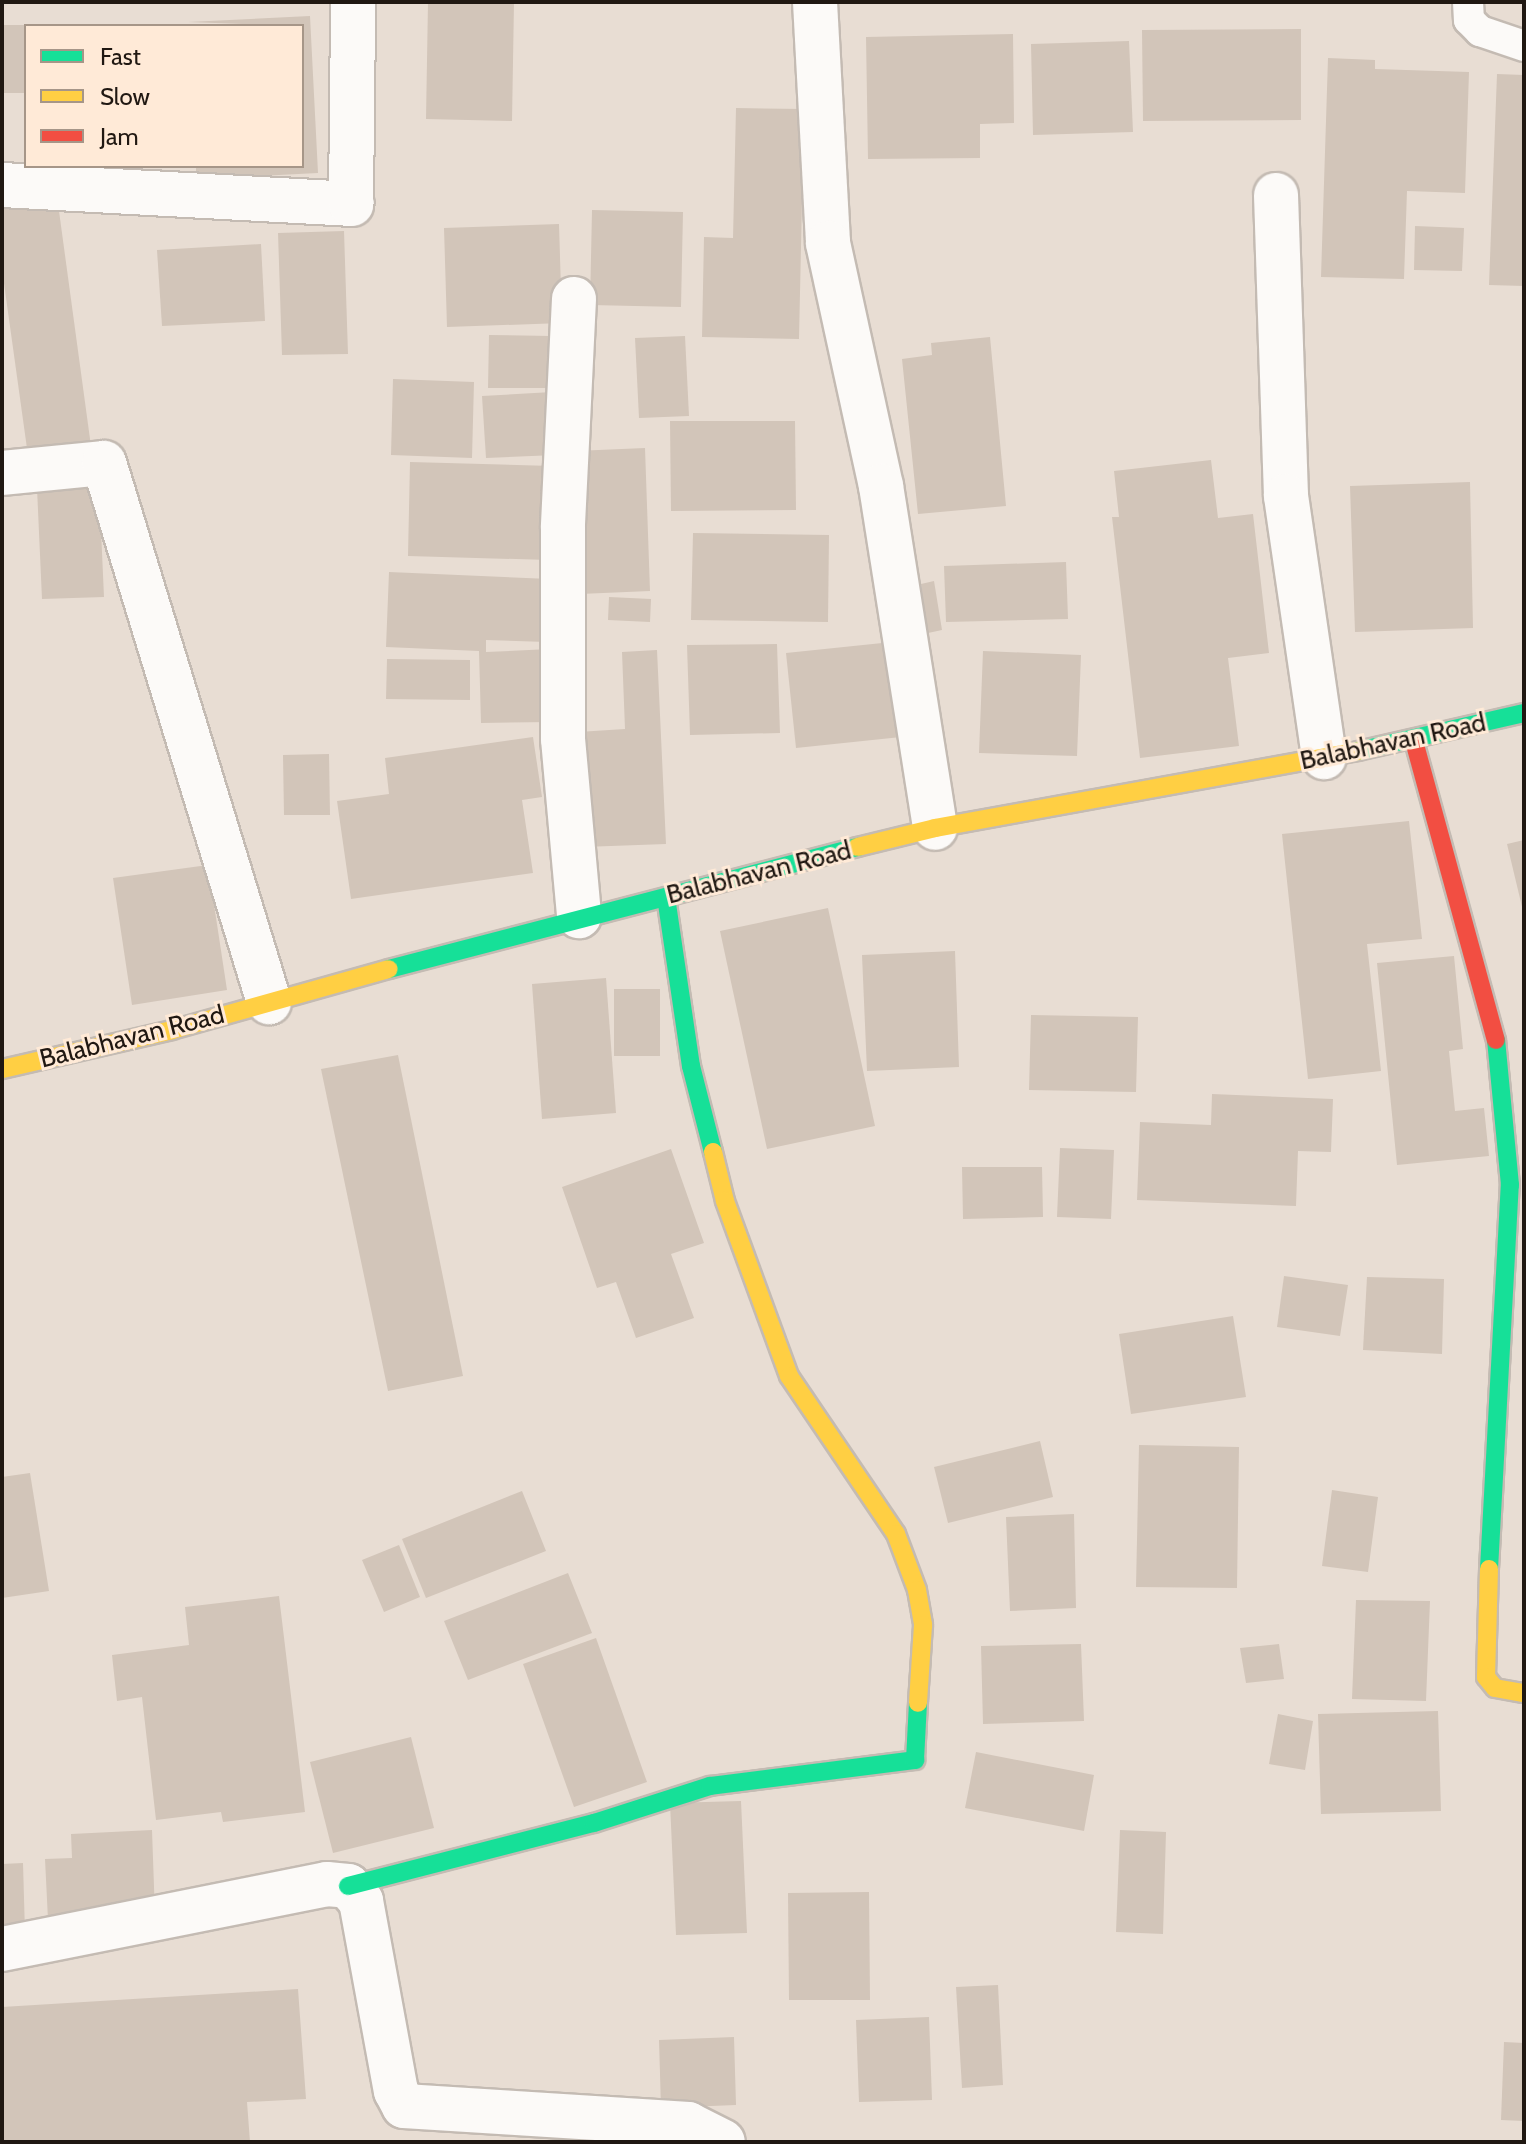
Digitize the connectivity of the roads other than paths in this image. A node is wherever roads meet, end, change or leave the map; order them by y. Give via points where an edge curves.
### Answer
1 (353, 2) edge
2 (815, 2) edge
3 (1468, 2) edge
4 (1524, 46) edge
5 (2, 185) edge
6 (1276, 195) dead end
7 (574, 299) dead end
8 (2, 473) edge
9 (1524, 713) edge
10 (1414, 741) junction
11 (1324, 757) junction
12 (935, 828) junction
13 (666, 897) junction
14 (579, 916) junction
15 (269, 1002) junction
16 (2, 1069) edge
17 (1515, 1261) edge
18 (1524, 1693) edge
19 (348, 1886) junction
20 (2, 1949) edge
21 (723, 2142) edge

1 - 5 street via 351,204
2 - 12 street via 828,243 881,486
3 - 4 lane via 1469,20 1480,31
6 - 11 street via 1286,496
7 - 14 street via 563,528 563,739
8 - 15 street via 104,463
9 - 10 street, Balabhavan Road
10 - 11 street, Balabhavan Road
10 - 17 street via 1495,1034
11 - 12 street, Balabhavan Road
12 - 13 street, Balabhavan Road
13 - 14 street, Balabhavan Road
13 - 19 street via 691,1066 725,1201 789,1376 896,1534 917,1590 923,1625 915,1760 710,1786 594,1823
14 - 15 street, Balabhavan Road
15 - 16 street, Balabhavan Road
17 - 18 street via 1484,1660 1486,1677 1495,1688
19 - 20 street via 327,1884
19 - 21 street via 361,1901 396,2091 404,2106 688,2124

